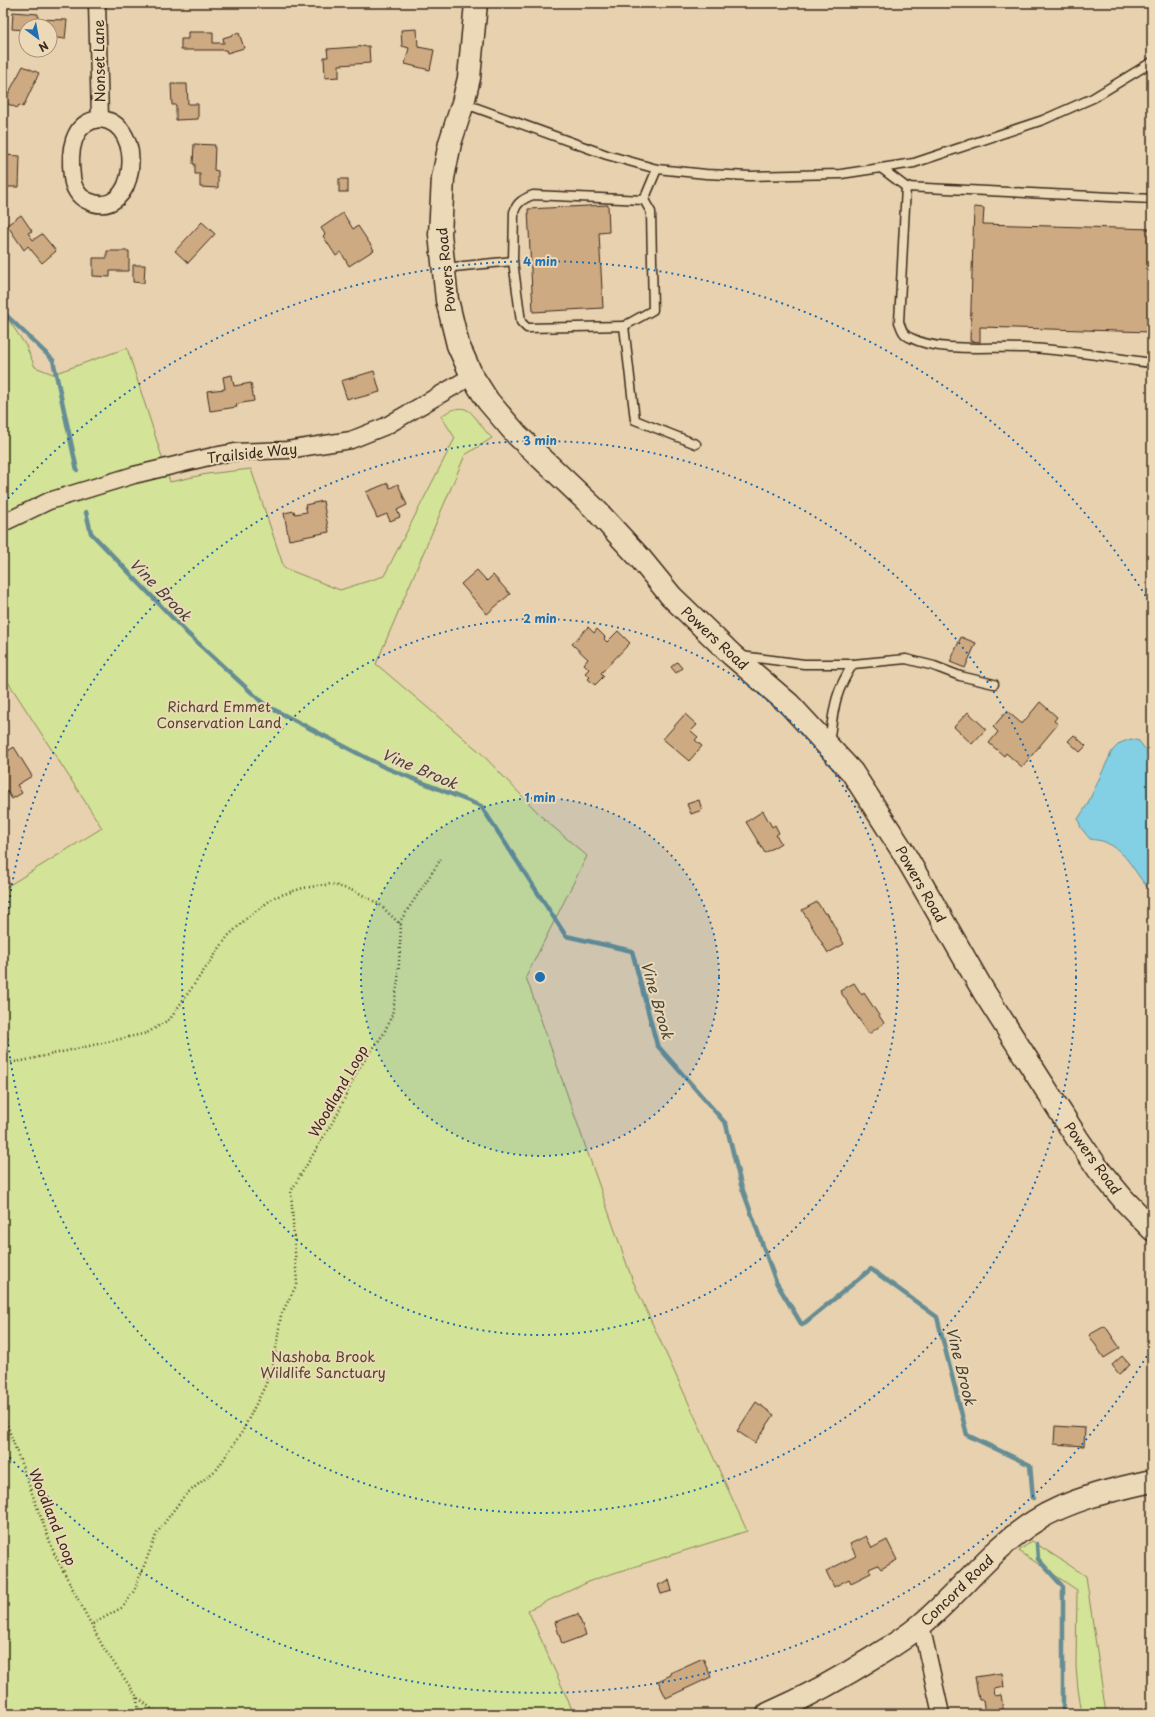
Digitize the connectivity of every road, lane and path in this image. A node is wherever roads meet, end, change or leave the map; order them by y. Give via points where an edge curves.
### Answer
1 (97, 3) edge
2 (476, 3) edge
3 (1152, 62) edge
4 (463, 103) junction
5 (100, 119) junction
6 (657, 168) junction
7 (881, 168) junction
8 (906, 187) junction
9 (1152, 199) edge
10 (644, 200) junction
11 (513, 261) junction
12 (444, 268) junction
13 (624, 326) junction
14 (1152, 363) edge
15 (472, 376) junction
16 (696, 444) dead end
17 (3, 524) edge
18 (732, 655) junction
19 (853, 664) junction
20 (994, 684) dead end
21 (829, 748) junction
22 (441, 859) dead end
23 (399, 923) junction
24 (3, 1063) edge
25 (1152, 1229) edge
26 (3, 1414) edge
27 (1152, 1481) edge
28 (91, 1625) junction
29 (921, 1625) junction
30 (137, 1697) junction
31 (138, 1714) edge
32 (158, 1714) edge
33 (768, 1714) edge
34 (941, 1714) edge

1 - 5 street, Nonset Lane
2 - 4 main road, Powers Road via 469,78
3 - 7 lane via 1093,98 1043,120 914,163
4 - 6 lane via 607,155
4 - 12 main road, Powers Road via 442,178 440,234
5 - 5 street, Nonset Lane via 89,121 76,132 71,158 75,189 88,201 99,204 116,199 124,190 129,166 128,143 124,132 111,121
6 - 7 lane via 750,176 841,174
6 - 10 lane
7 - 8 lane
8 - 9 lane
8 - 14 lane via 899,322 903,334 934,344 1026,348
10 - 11 lane via 533,194 516,205
10 - 13 lane via 651,212 653,310
11 - 12 lane
11 - 13 lane via 521,322 527,328
12 - 15 main road, Powers Road via 447,300 458,345
13 - 16 lane via 635,420
15 - 17 street, Trailside Way via 386,426 350,440 286,450 235,452 206,457 134,475 49,501
15 - 18 main road, Powers Road via 488,401 517,435 594,508 671,596
18 - 19 lane via 804,664
18 - 21 main road, Powers Road via 789,704
19 - 20 lane via 906,659
19 - 21 lane via 840,683 834,705
21 - 25 main road, Powers Road via 852,772 902,850 984,992 1076,1138 1124,1200
22 - 23 path
23 - 24 path via 379,904 357,892 331,884 303,888 276,897 249,916 228,936 170,1019 146,1033
23 - 28 path, Woodland Loop via 401,925 398,981 392,1015 384,1033 357,1071 338,1113 291,1190 297,1284 281,1315 275,1355 266,1384 242,1432 217,1469 184,1496 157,1533 134,1591 123,1607
26 - 28 path, Woodland Loop via 54,1553
27 - 29 main road, Concord Road via 1074,1502 1036,1520 984,1564
28 - 30 path, Woodland Loop
29 - 33 main road, Concord Road via 850,1673 807,1697
29 - 34 street
30 - 31 path
30 - 32 path, Woodland Loop

